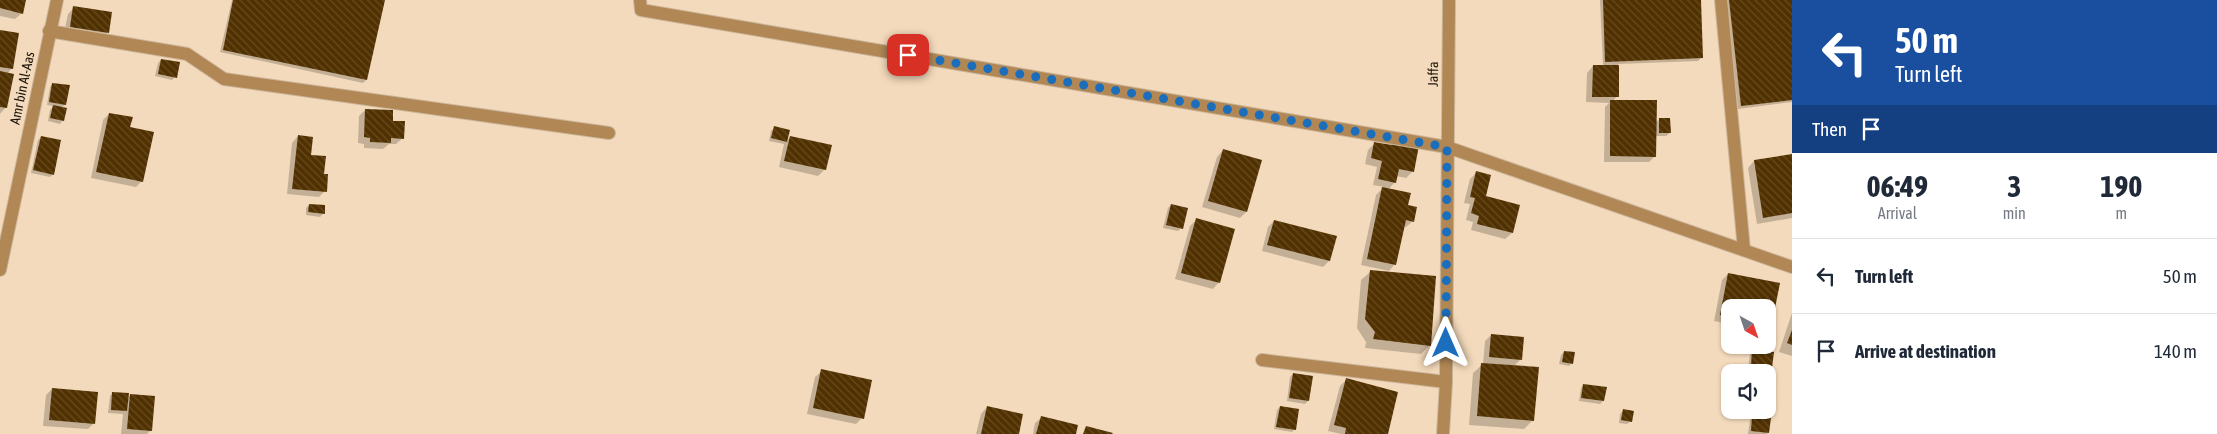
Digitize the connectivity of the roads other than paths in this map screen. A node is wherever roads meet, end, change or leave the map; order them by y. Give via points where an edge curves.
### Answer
1 (57, 0) edge
2 (640, 0) edge
3 (1449, 0) edge
4 (1721, 0) edge
5 (49, 31) junction
6 (609, 133) dead end
7 (1447, 147) junction
8 (1744, 250) junction
9 (1792, 267) edge
10 (0, 270) edge
11 (1262, 360) dead end
12 (1446, 382) junction
13 (1443, 434) edge

1 - 5 street, Amr bin Al-Aas
2 - 7 street via 641,10
3 - 7 street, Jaffa
4 - 8 street
5 - 6 street via 187,54 224,79
5 - 10 street, Amr bin Al-Aas
7 - 8 street
7 - 12 street, Jaffa
8 - 9 street
11 - 12 street
12 - 13 street, Jaffa

